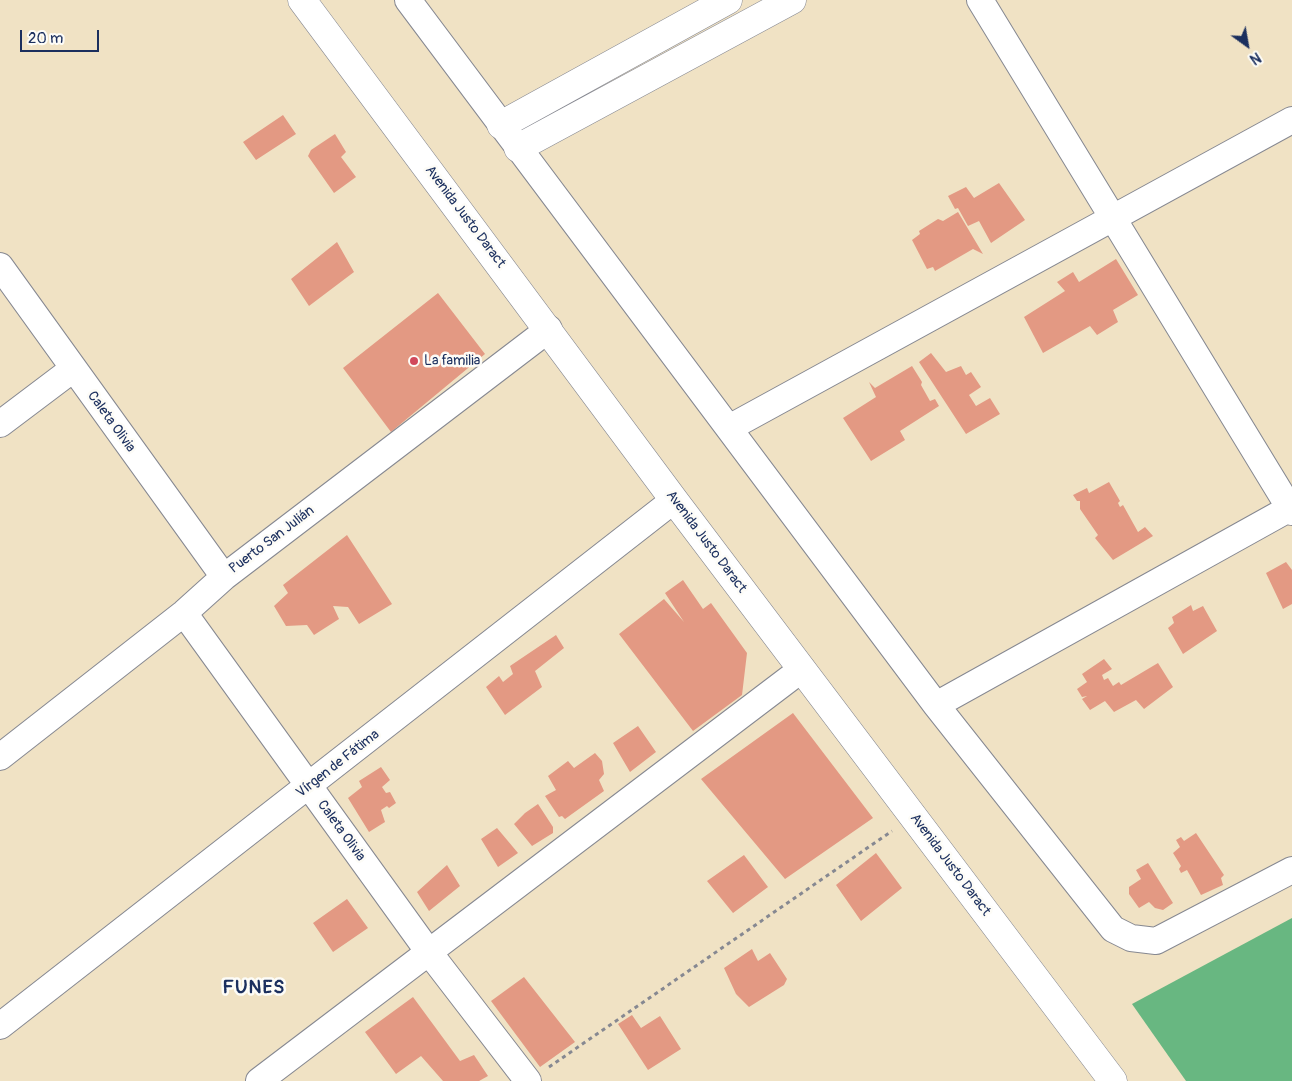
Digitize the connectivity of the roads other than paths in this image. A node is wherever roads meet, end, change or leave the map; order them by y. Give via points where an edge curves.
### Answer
1 (302, 0) edge
2 (408, 0) edge
3 (728, 0) edge
4 (792, 0) edge
5 (980, 0) edge
6 (1292, 120) edge
7 (501, 125) junction
8 (518, 148) junction
9 (1112, 218) junction
10 (0, 266) edge
11 (549, 329) junction
12 (73, 369) junction
13 (0, 424) edge
14 (729, 428) junction
15 (674, 500) junction
16 (1291, 509) edge
17 (224, 577) junction
18 (184, 612) junction
19 (802, 669) junction
20 (936, 705) junction
21 (0, 757) edge
22 (308, 787) junction
23 (1292, 870) edge
24 (428, 950) junction
25 (0, 1026) edge
26 (260, 1081) edge
27 (528, 1081) edge
28 (1113, 1081) edge

1 - 11 main road, Avenida Justo Daract
2 - 7 street
3 - 7 main road
4 - 8 main road
5 - 9 street
6 - 9 street
7 - 8 street
8 - 14 street
9 - 14 street
9 - 16 street
10 - 12 street, Caleta Olivia
11 - 15 main road, Avenida Justo Daract
11 - 17 street, Puerto San Julián
12 - 13 street
12 - 17 street, Caleta Olivia
14 - 20 street
15 - 19 main road, Avenida Justo Daract
15 - 22 street, Vírgen de Fátima
16 - 20 street
17 - 18 street, Puerto San Julián
18 - 21 street, Puerto San Julián
18 - 22 street, Caleta Olivia
19 - 24 street
19 - 28 main road, Avenida Justo Daract
20 - 23 street via 1113,929 1131,938 1156,941
22 - 24 street, Caleta Olivia
22 - 25 street, Vírgen de Fátima
24 - 26 street
24 - 27 street, Caleta Olivia

